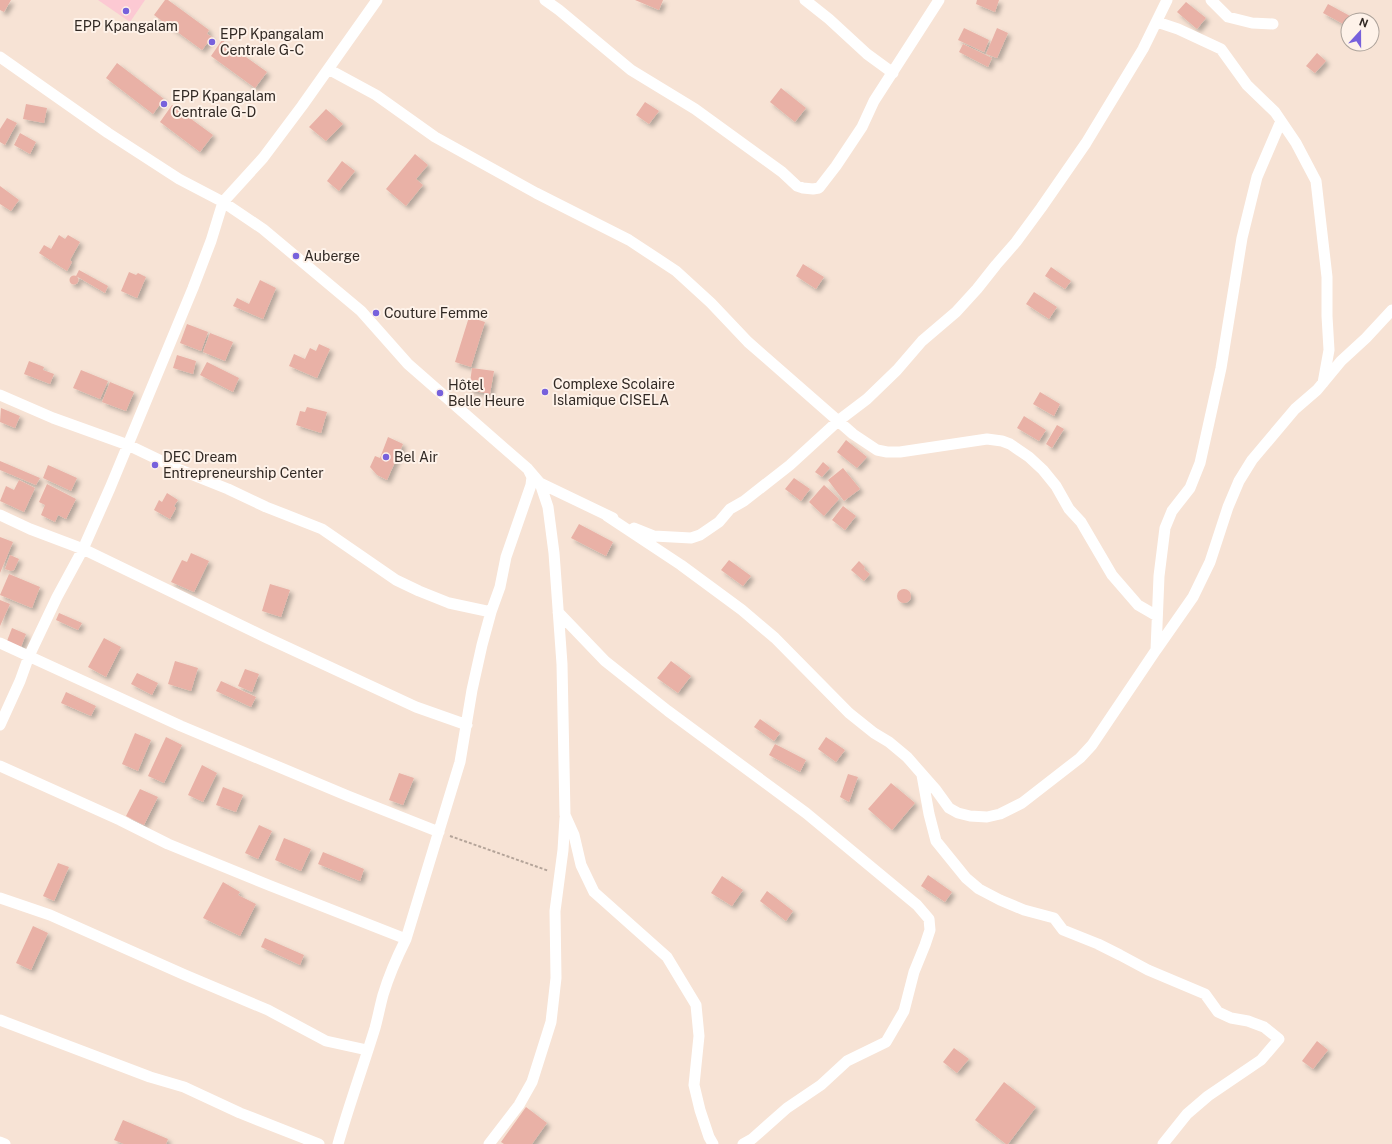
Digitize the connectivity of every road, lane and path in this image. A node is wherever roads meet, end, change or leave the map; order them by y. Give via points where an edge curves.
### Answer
1 (378, 0) edge
2 (546, 0) edge
3 (805, 0) edge
4 (939, 0) edge
5 (1167, 0) edge
6 (1211, 0) edge
7 (1157, 22) junction
8 (1273, 24) dead end
9 (1, 60) edge
10 (328, 69) junction
11 (893, 72) junction
12 (1281, 121) junction
13 (223, 202) junction
14 (1392, 310) edge
15 (1322, 383) junction
16 (0, 395) edge
17 (838, 421) junction
18 (128, 445) junction
19 (528, 469) junction
20 (540, 482) junction
21 (0, 515) edge
22 (607, 516) junction
23 (83, 548) junction
24 (491, 612) junction
25 (558, 612) junction
26 (1158, 616) junction
27 (0, 643) edge
28 (1156, 650) junction
29 (29, 656) junction
30 (0, 725) edge
31 (466, 725) junction
32 (0, 766) edge
33 (922, 774) junction
34 (565, 815) junction
35 (439, 832) junction
36 (559, 875) junction
37 (0, 898) edge
38 (406, 938) junction
39 (0, 1020) edge
40 (367, 1050) junction
41 (0, 1142) edge
42 (5, 1144) edge
43 (320, 1144) edge
44 (338, 1144) edge
45 (489, 1144) edge
46 (713, 1144) edge
47 (743, 1144) edge
48 (1163, 1144) edge

1 - 10 street
2 - 11 street via 631,70 695,109 803,188 819,188 824,182 862,127 874,101
3 - 11 street via 830,19 867,54
4 - 11 street
5 - 7 street
6 - 8 street via 1228,17 1252,23
7 - 12 street via 1221,49 1247,85 1276,112
7 - 17 street via 1086,143 1016,242 956,312 922,341 867,399
9 - 13 street via 172,175
10 - 13 street via 263,158
10 - 17 street via 376,95 435,137 536,193 629,240 676,272 711,303 748,342
12 - 15 street via 1316,181 1327,277 1329,350
12 - 26 street via 1257,177 1242,238 1221,368 1200,463 1190,488 1172,511 1165,528 1159,576
13 - 18 street via 211,242
13 - 19 street via 263,229 361,311 408,364
14 - 15 street
15 - 28 street via 1295,409 1252,460 1239,481 1210,562 1193,597
16 - 18 street via 53,418
17 - 22 street via 790,465 730,509 719,522 700,535 691,538 654,536
17 - 26 street via 877,450 887,452 926,449 987,439 1010,444 1029,457 1056,486 1112,575 1138,605
18 - 23 street
18 - 24 street via 178,469 322,529 396,580 419,591 449,604
19 - 20 street
19 - 24 street via 532,477 531,485
20 - 22 street
20 - 25 street via 548,507
21 - 23 street
22 - 33 street via 681,565 742,610 775,638 849,713 907,757
23 - 29 street via 56,597
23 - 31 street via 416,707
24 - 31 street
25 - 34 street via 562,664
25 - 47 street via 605,661 806,813 917,905 929,919 930,930 914,972 904,1011 886,1042 848,1061 821,1085 787,1108
26 - 28 street
27 - 29 street
28 - 33 street via 1092,745 1075,762 1022,803 1000,814 987,817 958,813 949,808
29 - 30 street
29 - 35 street via 195,732
31 - 35 street via 460,762
32 - 38 street via 168,844
33 - 48 street via 936,841 966,878 980,889 1024,910 1054,918 1063,930 1205,994 1218,1012 1264,1027 1278,1039 1261,1060 1208,1096 1187,1114
34 - 36 street
34 - 46 street via 574,835 581,866 594,892 667,957 696,1005 699,1036 694,1085
35 - 36 path
35 - 38 street
36 - 45 street via 555,911 556,978 551,1022 532,1082 519,1105
37 - 40 street via 50,915 268,1010 326,1041
38 - 40 street via 394,964
39 - 43 street via 150,1077 184,1087 240,1113
40 - 44 street
41 - 42 street

